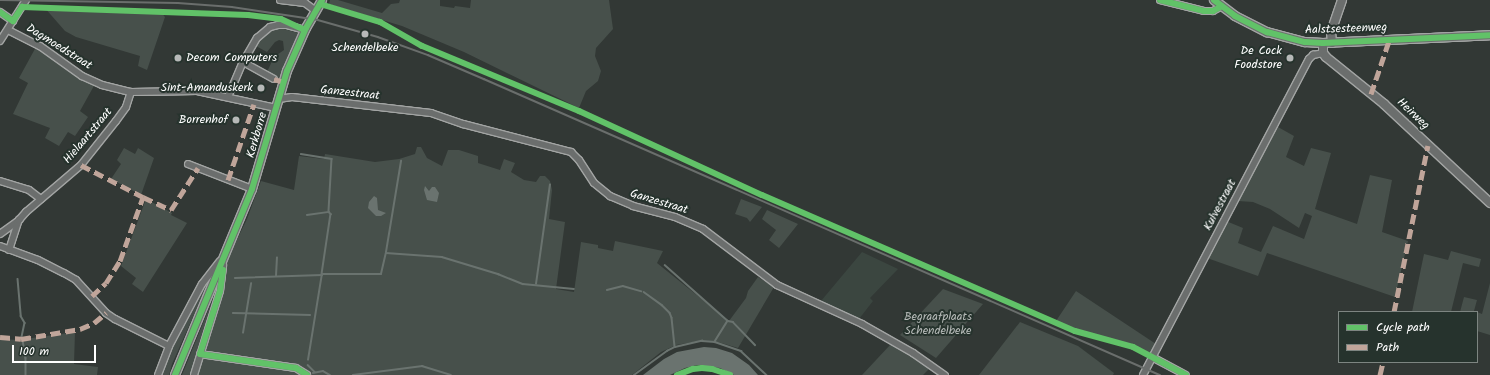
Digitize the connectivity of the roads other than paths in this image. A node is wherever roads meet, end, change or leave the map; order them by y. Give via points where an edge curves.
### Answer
1 (26, 0) edge
2 (280, 0) edge
3 (322, 0) edge
4 (1160, 0) edge
5 (1215, 0) edge
6 (1342, 0) edge
7 (1222, 6) junction
8 (1204, 10) junction
9 (316, 11) junction
10 (0, 12) edge
11 (13, 21) junction
12 (8, 30) junction
13 (305, 30) junction
14 (1490, 35) edge
15 (0, 42) edge
16 (1332, 42) junction
17 (1323, 43) junction
18 (1323, 53) junction
19 (243, 62) junction
20 (274, 79) dead end
21 (131, 92) junction
22 (228, 97) junction
23 (279, 99) junction
24 (276, 108) junction
25 (188, 164) dead end
26 (0, 181) edge
27 (252, 189) junction
28 (41, 199) junction
29 (1490, 203) edge
30 (19, 220) junction
31 (0, 234) edge
32 (0, 246) edge
33 (9, 250) junction
34 (224, 256) junction
35 (168, 346) junction
36 (200, 354) junction
37 (1152, 357) junction
38 (158, 375) edge
39 (175, 375) edge
40 (194, 375) edge
41 (307, 375) edge
42 (945, 375) edge
43 (1143, 375) edge
44 (1186, 375) edge

1 - 11 street, Dagmoedstraat
2 - 9 street via 305,3
3 - 9 street, Kerkborre
4 - 8 street
5 - 7 street, Aalstsesteenweg
5 - 8 street
6 - 16 street via 1331,32
7 - 8 street via 1213,11
7 - 17 street, Aalstsesteenweg via 1268,32 1288,39
9 - 13 street, Kerkborre
10 - 11 street
11 - 12 street, Dagmoedstraat
12 - 15 street
12 - 21 street, Dagmoedstraat via 40,46 82,76 102,85
13 - 19 street via 287,25 270,27 257,38
13 - 23 street, Kerkborre via 287,71
14 - 16 street, Aalstsesteenweg
16 - 17 street, Aalstsesteenweg
17 - 18 street
18 - 29 street, Heirweg via 1406,124
18 - 37 street, Kulvestraat via 1313,55 1309,59
19 - 20 street
19 - 22 street
21 - 22 street, Dagmoedstraat via 197,91
21 - 28 street, Hielaartstraat via 126,107 81,164
22 - 24 street, Dagmoedstraat
23 - 24 street, Kerkborre
23 - 42 street, Ganzestraat via 292,98 422,111 571,152 594,183 610,196 633,206 675,217 702,229 777,285 862,324
24 - 27 street, Kerkborre
25 - 27 street
26 - 28 street via 29,190
27 - 34 street, Kerkborre
28 - 30 street, Hielaartstraat
30 - 31 street, Hielaartstraat
30 - 33 street, Hielaartstraat
32 - 33 street
33 - 35 street via 38,260 70,277 92,296 106,313
34 - 35 street, Kerkborre via 202,284
34 - 36 street, Kerkborre via 220,291
34 - 39 street, Kerkborre
35 - 38 street, Kerkborre
36 - 40 street, Kerkborre
36 - 41 street via 296,368
37 - 43 street, Kulvestraat
37 - 44 street

